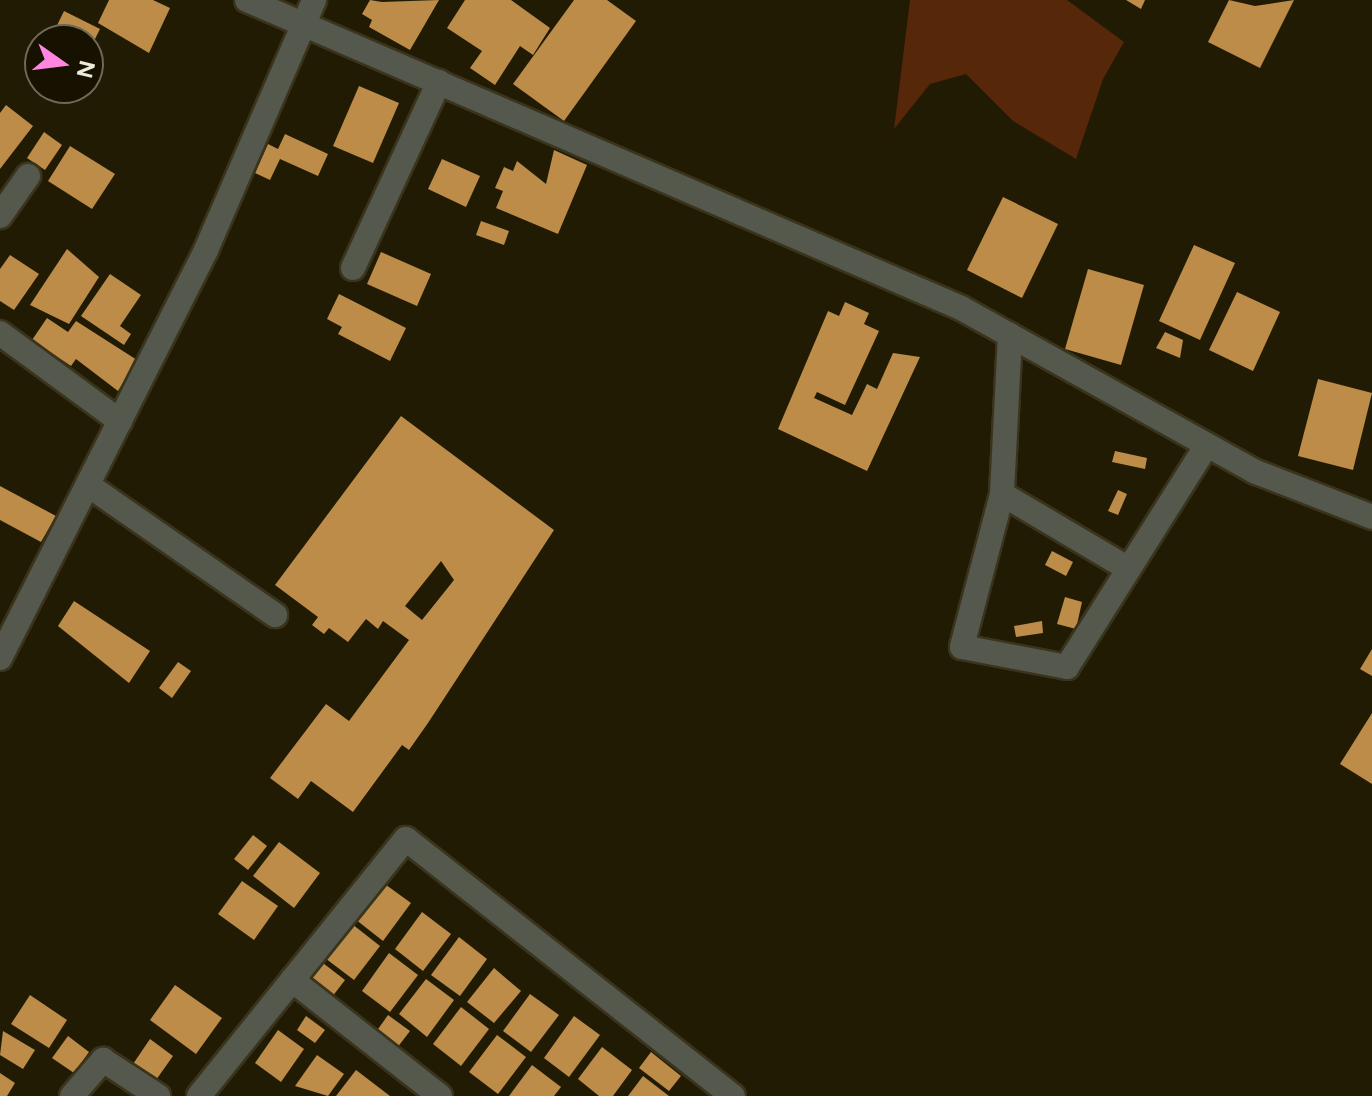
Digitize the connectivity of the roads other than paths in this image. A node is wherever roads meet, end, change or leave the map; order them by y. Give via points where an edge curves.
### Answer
1 (247, 0) edge
2 (314, 0) edge
3 (302, 22) junction
4 (439, 82) junction
5 (28, 176) dead end
6 (0, 216) edge
7 (353, 268) dead end
8 (0, 333) edge
9 (1010, 335) junction
10 (120, 421) junction
11 (1207, 445) junction
12 (88, 485) junction
13 (1002, 494) junction
14 (1372, 517) edge
15 (1129, 569) junction
16 (275, 615) dead end
17 (0, 658) edge
18 (292, 980) junction
19 (707, 1088) edge
20 (72, 1096) edge
21 (158, 1096) edge
22 (199, 1096) edge
23 (440, 1096) edge
24 (733, 1096) edge

1 - 3 street
2 - 3 street
3 - 4 street
3 - 10 street via 206,250
4 - 7 street
4 - 9 street
5 - 6 street
8 - 10 street
9 - 11 street
9 - 13 street
10 - 12 street
11 - 14 street
11 - 15 street
12 - 16 street
12 - 17 street
13 - 15 street
13 - 15 street via 962,647 1067,667
18 - 19 street via 406,839
18 - 22 street
18 - 23 street
19 - 24 street
20 - 21 street via 103,1060

